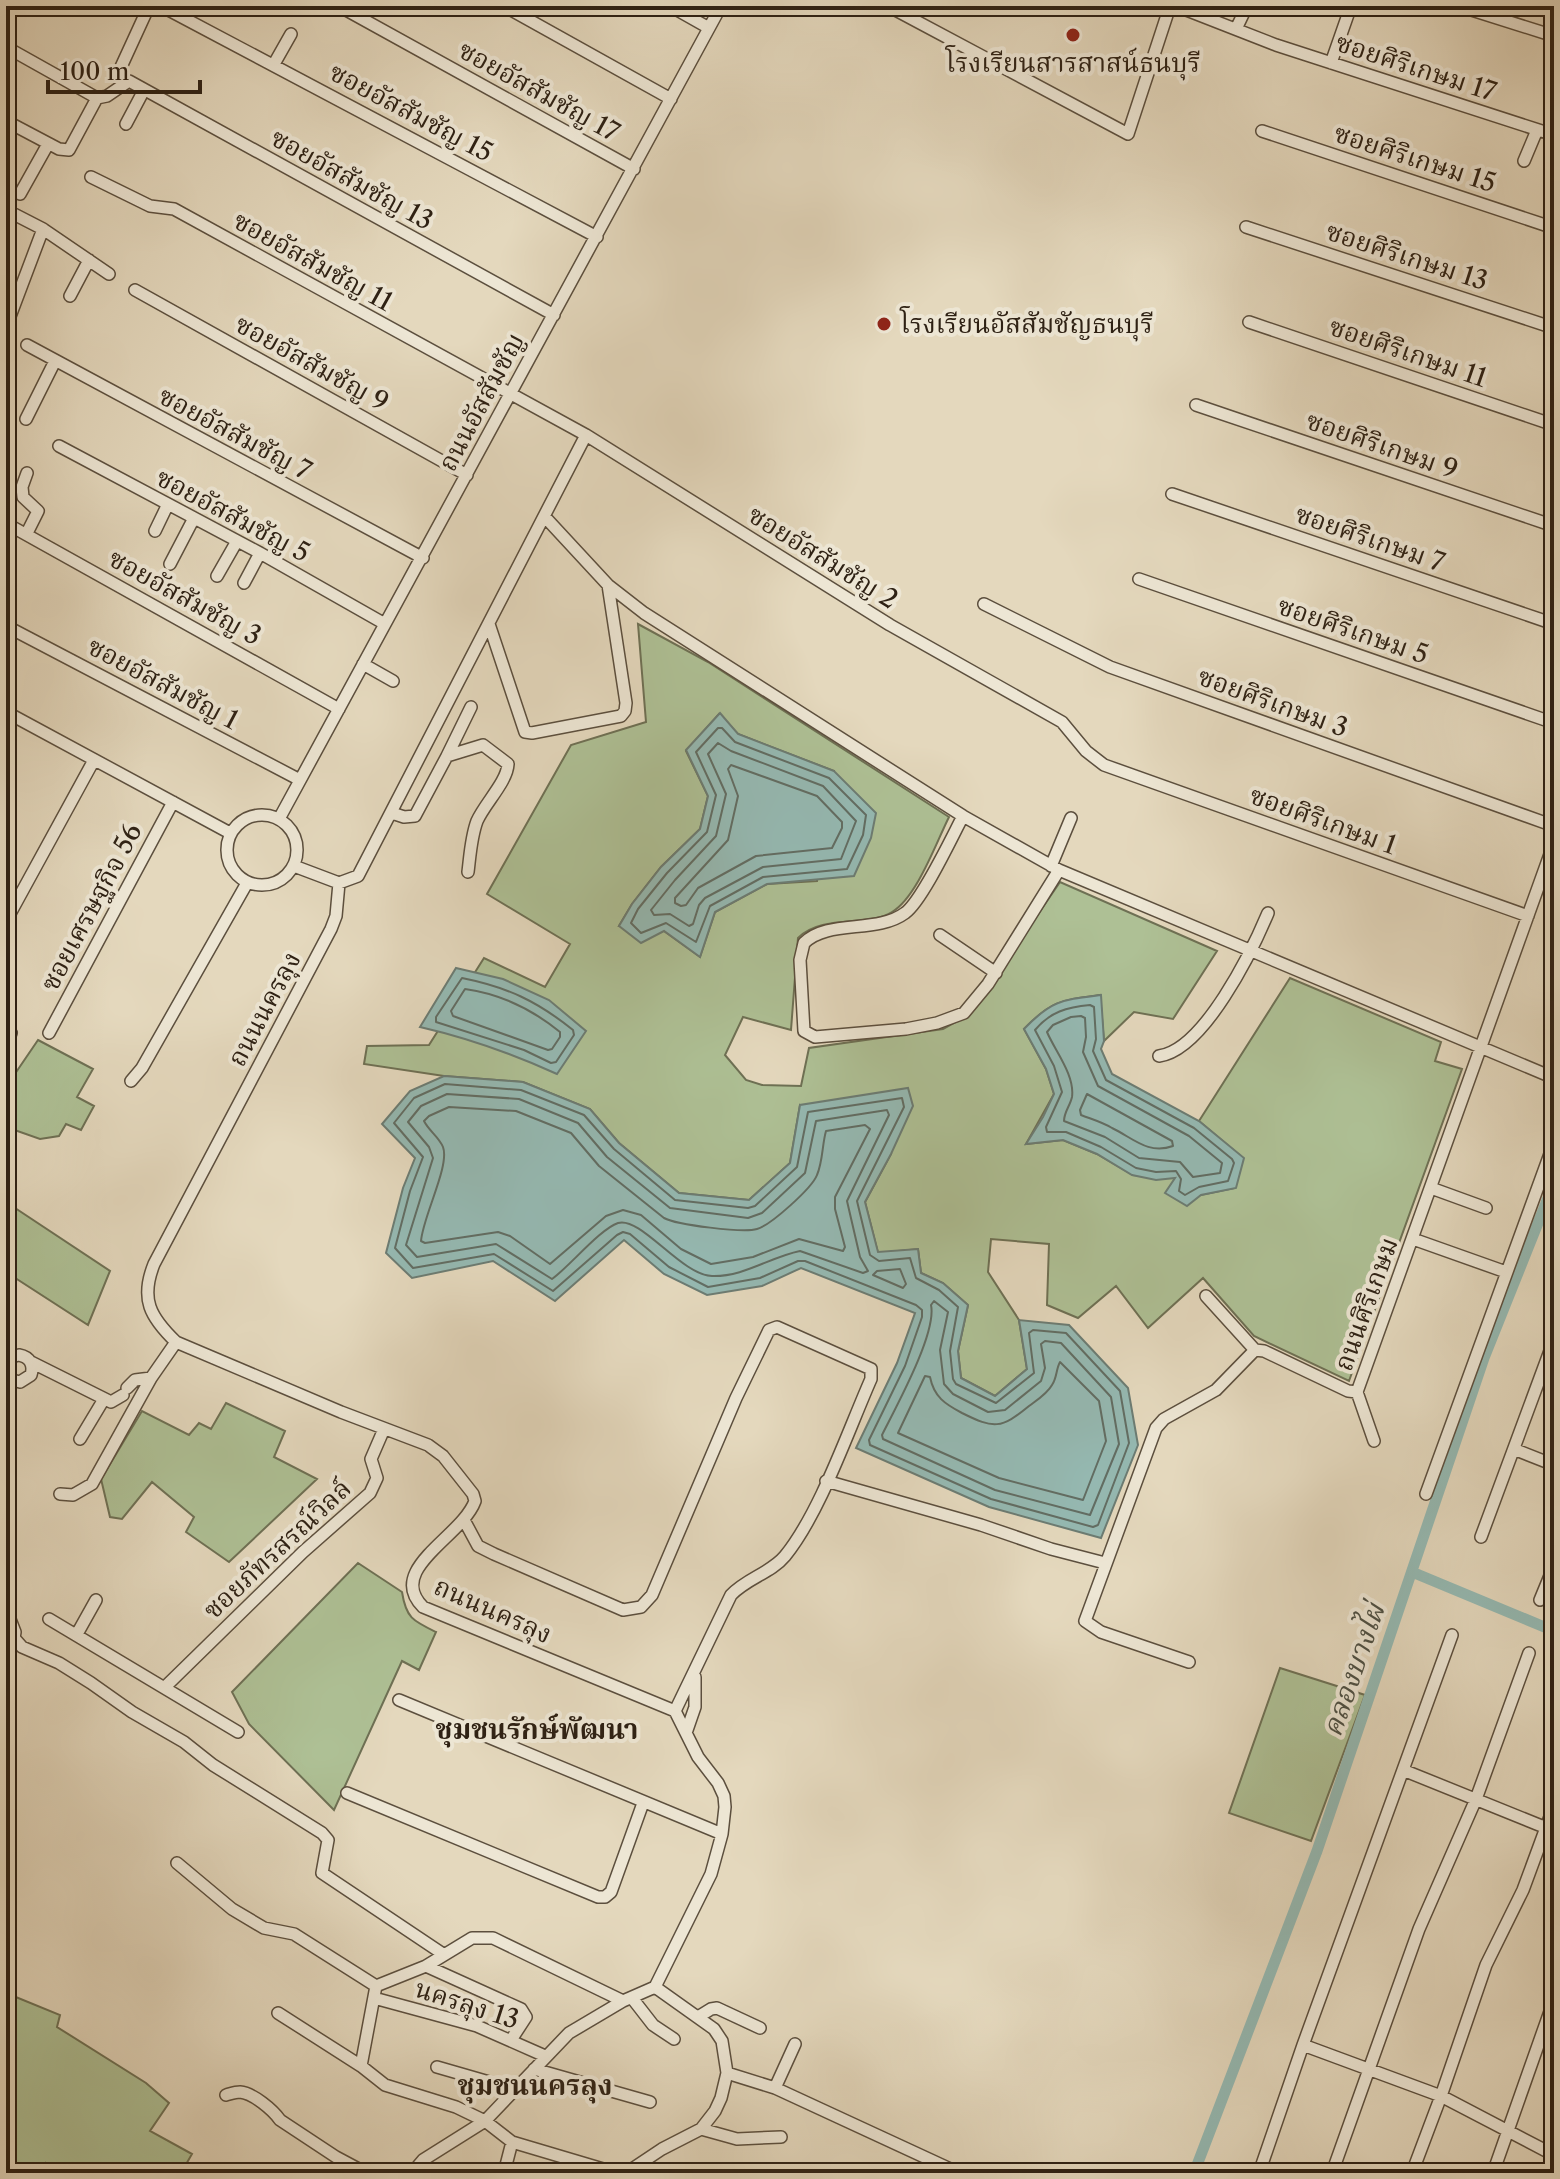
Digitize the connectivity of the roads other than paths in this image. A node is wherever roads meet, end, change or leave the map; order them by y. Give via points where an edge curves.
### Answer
1 (149, 6) edge
2 (161, 6) edge
3 (339, 6) edge
4 (504, 6) edge
5 (670, 6) edge
6 (721, 6) edge
7 (888, 6) edge
8 (1173, 6) edge
9 (1247, 6) edge
10 (1316, 6) edge
11 (1459, 6) edge
12 (1505, 6) edge
13 (1350, 9) edge
14 (1500, 19) junction
15 (709, 28) junction
16 (1236, 29) junction
17 (291, 34) dead end
18 (1554, 36) edge
19 (6, 47) edge
20 (1331, 63) junction
21 (274, 64) junction
22 (126, 82) junction
23 (144, 90) junction
24 (97, 98) junction
25 (671, 99) junction
26 (6, 121) edge
27 (126, 124) dead end
28 (1537, 130) junction
29 (1262, 131) dead end
30 (1554, 135) edge
31 (48, 144) junction
32 (1524, 161) dead end
33 (634, 169) junction
34 (91, 177) dead end
35 (20, 194) dead end
36 (8, 211) edge
37 (6, 225) edge
38 (1246, 227) dead end
39 (1554, 228) edge
40 (43, 229) junction
41 (597, 237) junction
42 (89, 260) junction
43 (109, 274) dead end
44 (135, 290) dead end
45 (70, 296) dead end
46 (554, 315) junction
47 (1249, 322) dead end
48 (6, 327) edge
49 (1554, 328) edge
50 (27, 345) dead end
51 (55, 361) junction
52 (510, 395) junction
53 (1196, 405) dead end
54 (26, 419) dead end
55 (1554, 425) edge
56 (586, 435) junction
57 (59, 446) dead end
58 (27, 473) dead end
59 (467, 475) junction
60 (1172, 494) dead end
61 (168, 504) junction
62 (545, 517) junction
63 (194, 518) junction
64 (9, 525) dead end
65 (1554, 526) edge
66 (155, 531) dead end
67 (27, 533) junction
68 (237, 541) junction
69 (260, 553) junction
70 (423, 558) junction
71 (170, 564) dead end
72 (217, 576) dead end
73 (1139, 579) dead end
74 (244, 583) dead end
75 (608, 585) junction
76 (984, 604) dead end
77 (385, 624) junction
78 (489, 624) junction
79 (1554, 624) edge
80 (6, 626) edge
81 (363, 664) junction
82 (393, 681) dead end
83 (471, 707) dead end
84 (339, 709) junction
85 (8, 717) edge
86 (1554, 723) edge
87 (447, 756) junction
88 (94, 760) junction
89 (1104, 765) joint
90 (300, 780) junction
91 (173, 802) junction
92 (392, 813) junction
93 (963, 816) junction
94 (1071, 818) dead end
95 (279, 819) junction
96 (1554, 826) edge
97 (230, 833) junction
98 (1554, 843) edge
99 (294, 866) junction
100 (1055, 868) junction
101 (468, 872) dead end
102 (247, 883) junction
103 (339, 883) junction
104 (1268, 913) dead end
105 (1528, 916) junction
106 (6, 921) edge
107 (940, 935) dead end
108 (1251, 952) junction
109 (996, 973) junction
110 (6, 1027) edge
111 (49, 1033) dead end
112 (6, 1044) edge
113 (1480, 1046) junction
114 (1159, 1056) dead end
115 (1554, 1078) edge
116 (131, 1081) dead end
117 (1554, 1143) edge
118 (1431, 1188) junction
119 (1486, 1208) dead end
120 (1413, 1239) junction
121 (1506, 1272) junction
122 (1206, 1296) dead end
123 (1554, 1340) edge
124 (176, 1342) junction
125 (1255, 1350) junction
126 (31, 1362) junction
127 (6, 1364) edge
128 (7, 1377) edge
129 (151, 1378) junction
130 (1357, 1392) junction
131 (104, 1399) junction
132 (384, 1429) junction
133 (80, 1439) dead end
134 (1374, 1441) dead end
135 (1516, 1450) junction
136 (1554, 1465) edge
137 (826, 1481) junction
138 (60, 1494) dead end
139 (1426, 1494) dead end
140 (464, 1520) junction
141 (1481, 1537) dead end
142 (1105, 1563) junction
143 (1554, 1566) edge
144 (96, 1600) dead end
145 (1540, 1600) dead end
146 (6, 1609) edge
147 (49, 1619) dead end
148 (77, 1634) junction
149 (1452, 1635) dead end
150 (1529, 1653) dead end
151 (1189, 1662) dead end
152 (695, 1673) junction
153 (165, 1687) junction
154 (399, 1700) dead end
155 (675, 1711) junction
156 (238, 1732) dead end
157 (686, 1733) junction
158 (1403, 1770) junction
159 (347, 1793) dead end
160 (1476, 1799) junction
161 (643, 1803) junction
162 (1554, 1806) edge
163 (1550, 1829) edge
164 (722, 1834) junction
165 (177, 1863) dead end
166 (443, 1954) junction
167 (426, 1966) junction
168 (655, 1987) junction
169 (375, 1992) junction
170 (628, 2000) junction
171 (1554, 2000) edge
172 (278, 2013) dead end
173 (698, 2017) junction
174 (760, 2028) dead end
175 (674, 2039) dead end
176 (511, 2040) junction
177 (795, 2044) dead end
178 (1303, 2045) junction
179 (545, 2056) junction
180 (361, 2066) junction
181 (437, 2067) dead end
182 (534, 2069) junction
183 (1370, 2070) junction
184 (727, 2073) junction
185 (775, 2088) junction
186 (514, 2092) junction
187 (226, 2095) dead end
188 (1441, 2096) junction
189 (650, 2102) dead end
190 (485, 2121) junction
191 (701, 2129) junction
192 (1508, 2130) junction
193 (781, 2137) dead end
194 (512, 2142) junction
195 (1554, 2155) edge
196 (366, 2173) edge
197 (412, 2173) edge
198 (504, 2173) edge
199 (959, 2173) edge
200 (1259, 2173) edge
201 (1332, 2173) edge
202 (1412, 2173) edge
203 (1493, 2173) edge

1 - 22 street via 121,67
2 - 21 street, ซอยอัสสัมชัญ 15
3 - 33 street, ซอยอัสสัมชัญ 17
4 - 25 street
5 - 15 street
6 - 15 street, ถนนอัสสัมชัญ
7 - 8 street via 1128,134
8 - 16 street, ซอยศิริเกษม 17
9 - 16 street
10 - 13 street
11 - 14 street
12 - 14 street
13 - 20 street
14 - 18 street
15 - 25 street, ถนนอัสสัมชัญ
16 - 20 street, ซอยศิริเกษม 17
17 - 21 street
19 - 24 street
20 - 28 street, ซอยศิริเกษม 17
21 - 41 street, ซอยอัสสัมชัญ 15
22 - 23 street, ซอยอัสสัมชัญ 13
22 - 24 street
23 - 27 street
23 - 46 street, ซอยอัสสัมชัญ 13
24 - 31 street via 69,150
25 - 33 street, ถนนอัสสัมชัญ
26 - 31 street
28 - 30 street, ซอยศิริเกษม 17
28 - 32 street
29 - 39 street, ซอยศิริเกษม 15
31 - 35 street
33 - 41 street, ถนนอัสสัมชัญ
34 - 52 street, ซอยอัสสัมชัญ 11 via 150,206 174,209
36 - 37 street
36 - 40 street
38 - 49 street, ซอยศิริเกษม 13
40 - 42 street
40 - 48 street
41 - 46 street, ถนนอัสสัมชัญ
42 - 43 street
42 - 45 street
44 - 59 street, ซอยอัสสัมชัญ 9
46 - 52 street, ถนนอัสสัมชัญ
47 - 55 street, ซอยศิริเกษม 11
50 - 51 street, ซอยอัสสัมชัญ 7
51 - 54 street
51 - 70 street, ซอยอัสสัมชัญ 7
52 - 56 street, ซอยอัสสัมชัญ 2
52 - 59 street, ถนนอัสสัมชัญ
53 - 65 street, ซอยศิริเกษม 9
56 - 62 street
56 - 89 street, ซอยอัสสัมชัญ 2 via 880,619 1062,722
57 - 61 street, ซอยอัสสัมชัญ 5
58 - 67 street via 23,497 38,511
59 - 70 street, ถนนอัสสัมชัญ
60 - 79 street, ซอยศิริเกษม 7
61 - 63 street, ซอยอัสสัมชัญ 5
61 - 66 street
62 - 75 street
62 - 78 street
63 - 68 street, ซอยอัสสัมชัญ 5
63 - 71 street
64 - 67 street, ซอยอัสสัมชัญ 3
67 - 84 street, ซอยอัสสัมชัญ 3
68 - 69 street, ซอยอัสสัมชัญ 5
68 - 72 street
69 - 74 street
69 - 77 street, ซอยอัสสัมชัญ 5
70 - 77 street, ถนนอัสสัมชัญ
73 - 86 street, ซอยศิริเกษม 5
75 - 78 street via 626,703 621,716 525,732
75 - 93 street
76 - 96 street, ซอยศิริเกษม 3 via 1110,667
77 - 81 street, ถนนอัสสัมชัญ
78 - 92 street
80 - 90 street, ซอยอัสสัมชัญ 1
81 - 82 street
81 - 84 street, ถนนอัสสัมชัญ
83 - 87 street
84 - 90 street, ถนนอัสสัมชัญ
85 - 88 street
87 - 92 street via 415,816
87 - 101 street via 483,745 508,764 477,821
88 - 91 street
88 - 106 street
89 - 105 street, ซอยศิริเกษม 1
90 - 95 street, ถนนอัสสัมชัญ
91 - 97 street
91 - 111 street, ซอยเศรษฐกิจ 56
92 - 103 street via 358,876
93 - 100 street
93 - 109 street via 906,913 881,924 821,933 804,943 804,1031 815,1037 872,1033 954,1018 974,1004
94 - 100 street
95 - 97 street via 254,815
95 - 99 street via 296,842
97 - 102 street via 227,860
98 - 105 street, ถนนศิริเกษม
99 - 102 street via 273,885
99 - 103 street
100 - 108 street
100 - 109 street
102 - 116 street
103 - 124 street, ถนนนครลุง via 331,929 149,1277 149,1308
104 - 108 street
105 - 113 street, ถนนศิริเกษม
107 - 109 street
108 - 113 street
108 - 114 street via 1191,1038
110 - 112 street via 11,1033
113 - 115 street
113 - 118 street, ถนนศิริเกษม
117 - 121 street
118 - 119 street
118 - 120 street, ถนนศิริเกษม
120 - 121 street
120 - 130 street, ถนนศิริเกษม
121 - 139 street
122 - 125 street
123 - 135 street
124 - 129 street
124 - 132 street, ถนนนครลุง
125 - 130 street, ถนนศิริเกษม
125 - 142 street via 1216,1390 1156,1428
126 - 127 street via 19,1355
126 - 128 street via 28,1378 16,1382
126 - 131 street
129 - 131 street via 135,1380 111,1402
129 - 138 street via 92,1484 73,1495
130 - 134 street
131 - 133 street
132 - 140 street, ถนนนครลุง via 443,1456 473,1494 475,1501
132 - 153 street, ซอยภัทรสรณ์วิลล์ via 371,1459 377,1478 370,1493
135 - 136 street
135 - 141 street
137 - 140 street via 871,1369 773,1327 736,1398 652,1595 641,1607 623,1610 494,1554 478,1546
137 - 142 street
137 - 152 street via 784,1557 742,1583 725,1604
140 - 155 street, ถนนนครลุง via 414,1572 413,1597 423,1607
142 - 151 street via 1085,1621 1101,1632
143 - 145 street
144 - 148 street
146 - 166 street via 22,1647 59,1663 322,1833 328,1840 322,1873
147 - 148 street
148 - 153 street
149 - 158 street
150 - 160 street
152 - 155 street
152 - 157 street via 694,1718
153 - 156 street
154 - 161 street
155 - 157 street
157 - 164 street via 724,1796
158 - 160 street
158 - 178 street
159 - 161 street via 598,1897 611,1892
160 - 163 street
160 - 183 street via 1419,1929
161 - 164 street
162 - 163 street
163 - 188 street via 1486,1965
164 - 168 street via 711,1874
165 - 169 street, นครลุง 13 via 232,1909 264,1928 294,1934
166 - 167 street
166 - 170 street via 472,1938 493,1938
167 - 169 street
167 - 176 street via 521,2009 526,2017
168 - 170 street
168 - 173 street
169 - 176 street, นครลุง 13
169 - 180 street
170 - 175 street
170 - 179 street via 569,2033
171 - 192 street
172 - 180 street
173 - 174 street via 717,2008
173 - 184 street via 722,2041
176 - 179 street, นครลุง 13
177 - 185 street
178 - 183 street
178 - 200 street
179 - 182 street
180 - 190 street via 385,2085
181 - 186 street
182 - 186 street
182 - 189 street
183 - 188 street
183 - 201 street
184 - 185 street
184 - 191 street via 715,2111
185 - 199 street
186 - 190 street
187 - 196 street via 240,2092 256,2100
188 - 192 street
188 - 202 street
190 - 194 street
190 - 197 street via 423,2160
191 - 193 street via 737,2139
191 - 194 street via 629,2171 603,2169
192 - 195 street
192 - 203 street
194 - 198 street

